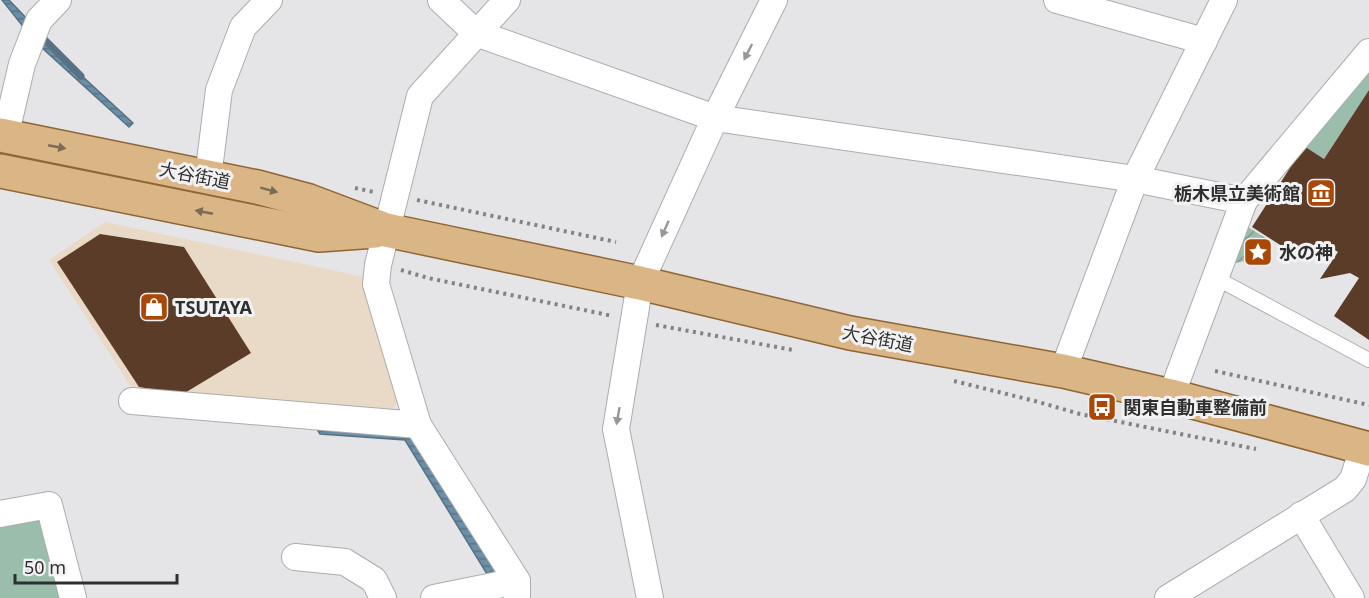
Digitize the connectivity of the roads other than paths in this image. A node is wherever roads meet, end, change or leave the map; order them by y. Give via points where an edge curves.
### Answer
1 (58, 0) edge
2 (269, 0) edge
3 (441, 0) edge
4 (507, 0) edge
5 (774, 0) edge
6 (1057, 0) edge
7 (1224, 0) edge
8 (476, 33) junction
9 (1203, 41) junction
10 (1369, 52) edge
11 (715, 118) junction
12 (3, 136) edge
13 (0, 171) edge
14 (208, 177) junction
15 (1135, 179) junction
16 (1244, 201) junction
17 (386, 231) junction
18 (1214, 278) junction
19 (640, 283) junction
20 (1369, 360) edge
21 (1063, 371) junction
22 (1171, 396) junction
23 (132, 401) dead end
24 (418, 425) junction
25 (1366, 448) edge
26 (0, 514) edge
27 (1301, 515) junction
28 (295, 557) dead end
29 (517, 590) edge
30 (73, 598) edge
31 (383, 598) edge
32 (434, 598) edge
33 (650, 598) edge
34 (1168, 598) edge
35 (1351, 598) edge

1 - 12 street via 39,20
2 - 14 street via 243,27 219,90
3 - 8 street
4 - 8 street
5 -> 11 street
6 - 9 street
7 - 9 street
8 - 11 street
8 - 17 street via 420,96
9 - 15 street
10 - 16 street
11 - 15 street
11 -> 19 street
12 -> 14 main road, 大谷街道
17 -> 13 main road, 大谷街道 via 319,235
14 -> 17 main road, 大谷街道 via 309,201
15 - 16 street
15 - 21 street
16 - 18 street
17 - 19 main road, 大谷街道
17 - 24 street via 376,284
18 - 20 lane
18 - 22 street
19 - 21 main road, 大谷街道 via 850,333
19 -> 33 street via 616,429
21 - 22 main road, 大谷街道
22 - 25 main road, 大谷街道
23 - 24 street
24 - 29 street
25 - 27 street via 1345,489
26 - 30 street via 49,505
27 - 34 street
27 - 35 street
28 - 31 street via 345,562 374,580
29 - 32 street

